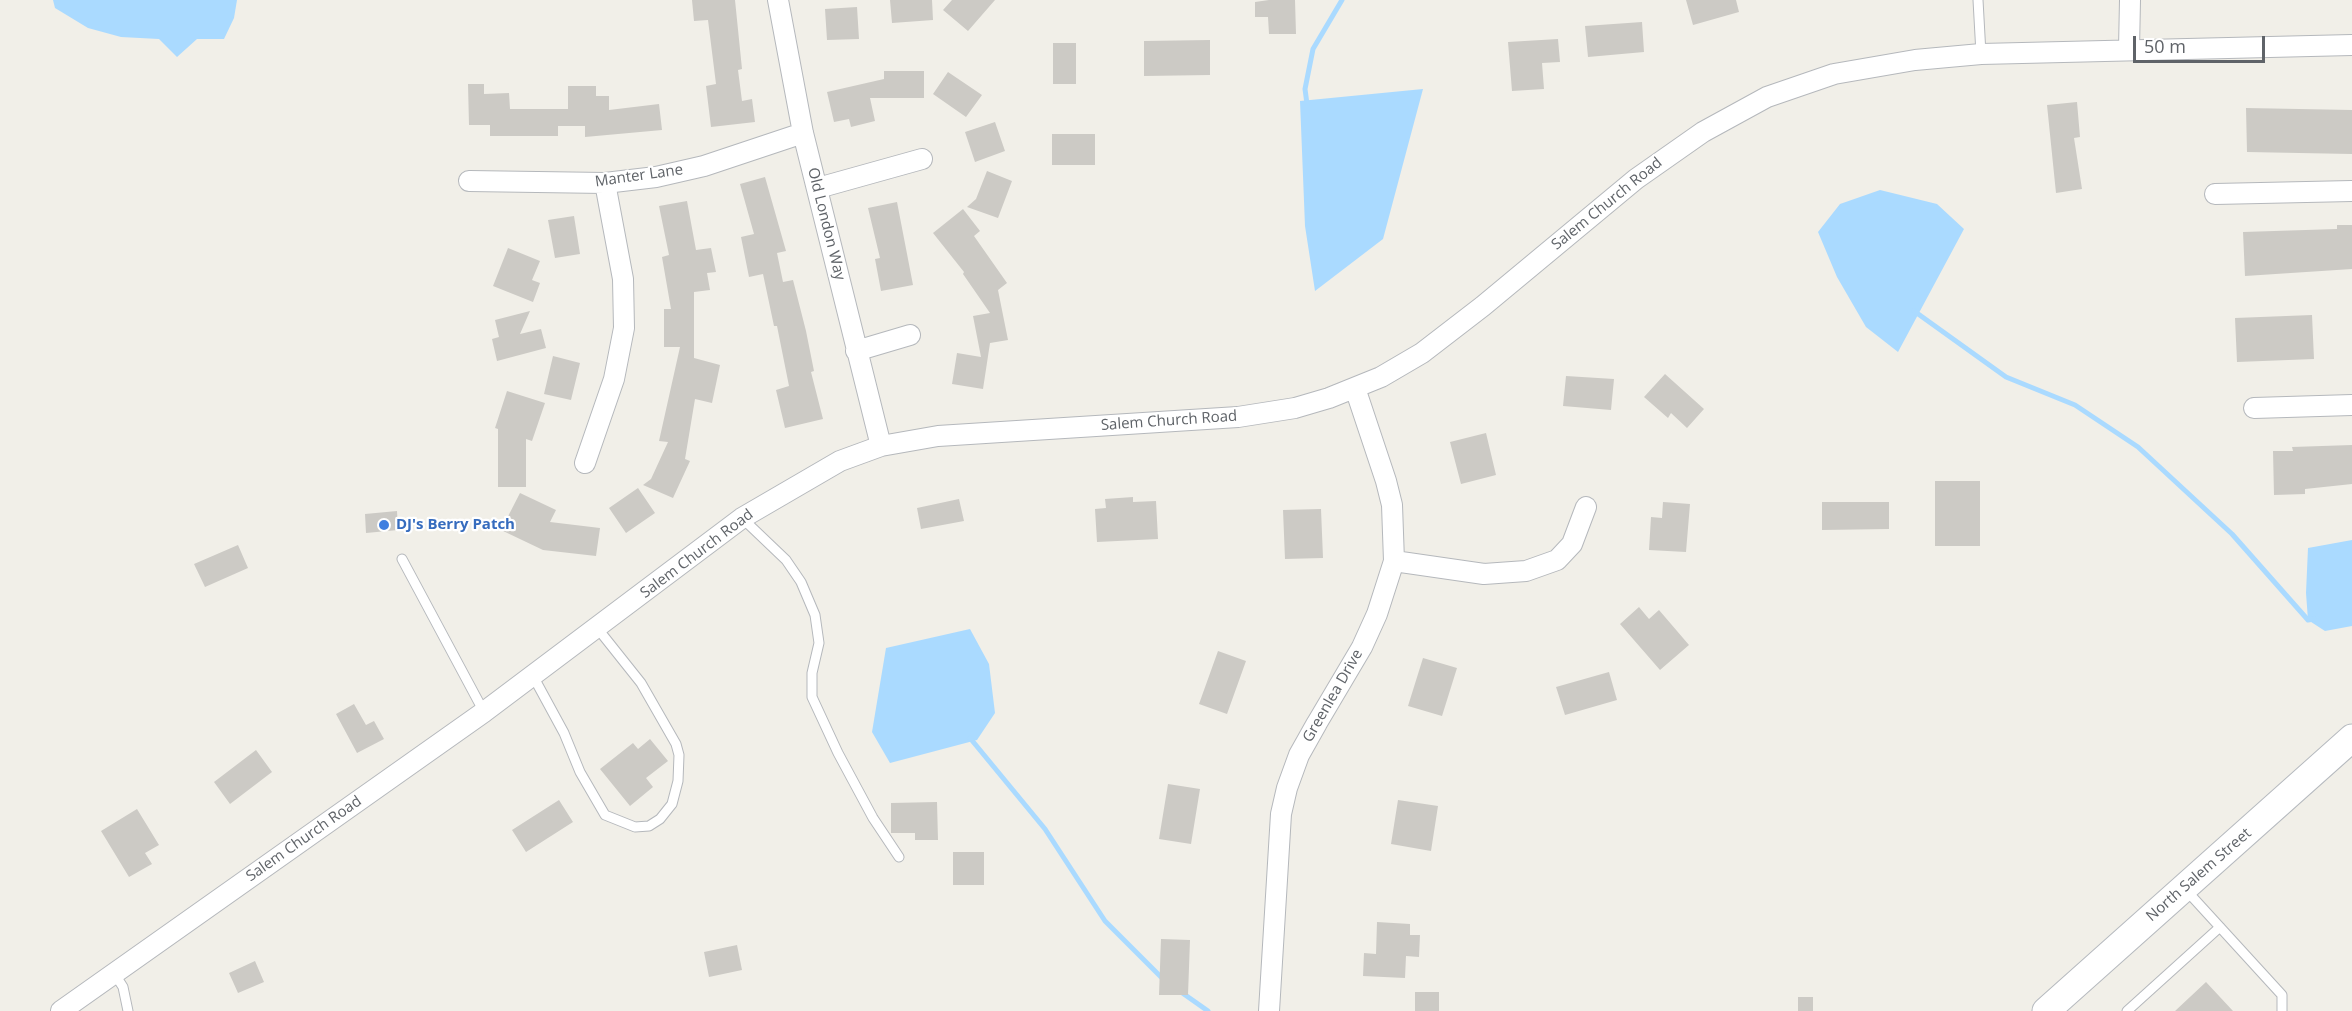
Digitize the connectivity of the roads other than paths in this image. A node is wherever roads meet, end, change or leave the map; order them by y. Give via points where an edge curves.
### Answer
1 (778, 0) edge
2 (1978, 0) edge
3 (2130, 0) edge
4 (2352, 45) edge
5 (2129, 49) junction
6 (1981, 54) junction
7 (803, 133) junction
8 (922, 159) dead end
9 (469, 181) dead end
10 (604, 183) junction
11 (818, 188) junction
12 (2352, 190) edge
13 (2215, 194) dead end
14 (910, 336) dead end
15 (856, 351) junction
16 (1355, 388) junction
17 (2352, 405) edge
18 (2254, 408) dead end
19 (881, 446) junction
20 (585, 463) dead end
21 (1586, 507) dead end
22 (742, 518) junction
23 (402, 559) dead end
24 (1394, 561) junction
25 (598, 629) junction
26 (533, 676) junction
27 (484, 712) junction
28 (2352, 738) edge
29 (899, 857) dead end
30 (2184, 889) junction
31 (2220, 927) junction
32 (114, 973) junction
33 (61, 1011) edge
34 (128, 1011) edge
35 (1269, 1011) edge
36 (2046, 1011) edge
37 (2127, 1011) edge
38 (2282, 1011) edge

1 - 7 street, Old London Way
2 - 6 lane
3 - 5 street
4 - 5 street, Salem Church Road
5 - 6 street, Salem Church Road
6 - 16 street, Salem Church Road via 1834,74 1767,97 1733,115 1636,179 1422,353
7 - 10 street, Manter Lane via 704,166
7 - 11 street, Old London Way
8 - 11 street
9 - 10 street, Manter Lane
10 - 20 street via 623,279 624,328 614,379
11 - 15 street, Old London Way
12 - 13 street
14 - 15 street
15 - 19 street, Old London Way
16 - 19 street, Salem Church Road via 1267,414 938,436
16 - 24 street, Greenlea Drive via 1392,505
17 - 18 street
19 - 22 street, Salem Church Road via 820,471
21 - 24 street via 1572,544 1557,560 1526,571 1484,574
22 - 25 street, Salem Church Road
22 - 29 lane via 786,560 801,582 815,615 819,642 812,697 837,753
23 - 27 lane
24 - 35 street, Greenlea Drive via 1362,647 1308,739 1287,788 1281,814
25 - 26 street, Salem Church Road
25 - 26 lane via 641,683 676,744 678,781 672,804 660,819 649,826 635,827 606,815
26 - 27 street, Salem Church Road
27 - 32 street, Salem Church Road
28 - 30 main road, North Salem Street
30 - 31 lane
30 - 36 main road, North Salem Street
31 - 37 lane
31 - 38 lane via 2282,995
32 - 33 street, Salem Church Road
32 - 34 lane via 123,987

